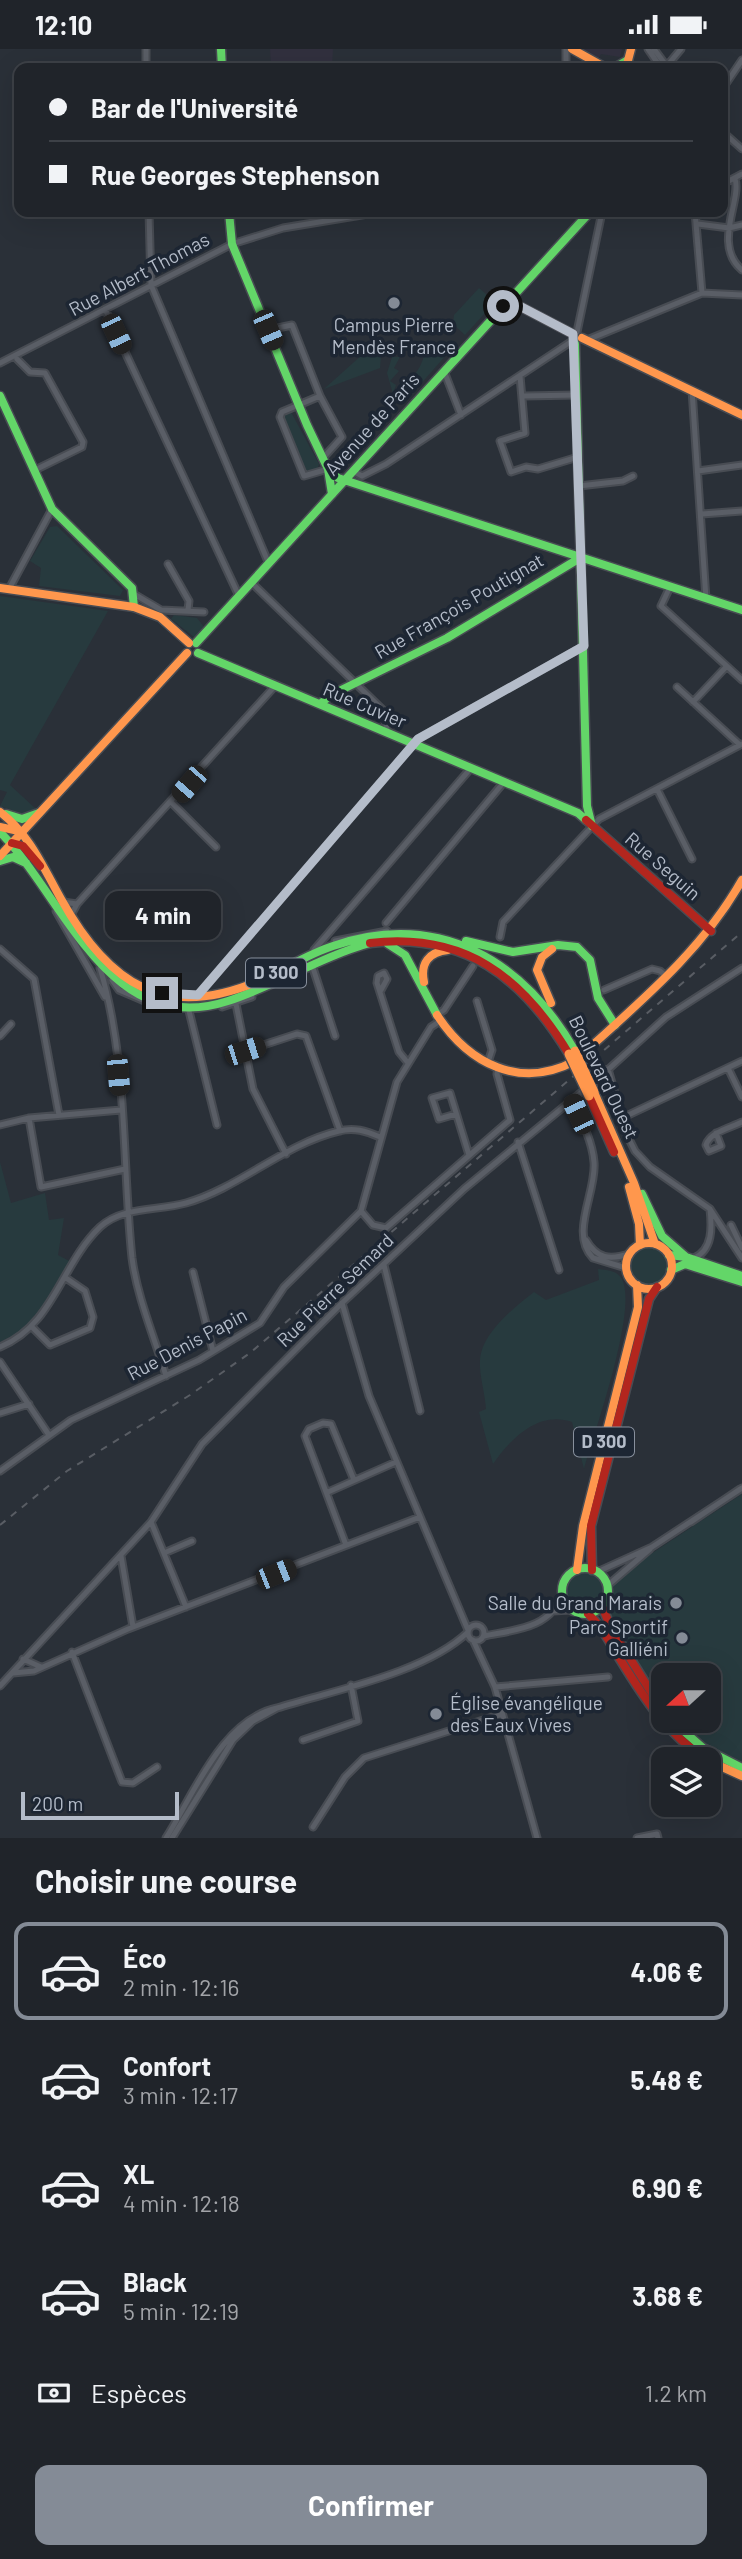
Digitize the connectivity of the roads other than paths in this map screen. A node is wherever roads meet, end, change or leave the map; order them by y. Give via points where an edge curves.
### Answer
1 (572, 49) edge
2 (648, 49) edge
3 (681, 49) edge
4 (742, 60) edge
5 (597, 63) edge
6 (661, 63) edge
7 (669, 63) edge
8 (728, 81) edge
9 (728, 136) edge
10 (742, 149) edge
11 (742, 174) edge
12 (735, 179) junction
13 (728, 182) edge
14 (149, 217) edge
15 (229, 217) edge
16 (349, 217) edge
17 (582, 217) edge
18 (601, 217) edge
19 (696, 217) edge
20 (698, 225) junction
21 (742, 225) edge
22 (729, 228) junction
23 (232, 244) junction
24 (742, 270) edge
25 (151, 285) junction
26 (702, 293) junction
27 (742, 295) edge
28 (508, 300) junction
29 (105, 309) junction
30 (268, 330) junction
31 (602, 333) junction
32 (578, 338) junction
33 (598, 345) junction
34 (16, 359) dead end
35 (0, 363) edge
36 (444, 371) junction
37 (520, 376) junction
38 (692, 390) junction
39 (576, 395) junction
40 (0, 396) edge
41 (524, 396) junction
42 (320, 397) junction
43 (298, 404) junction
44 (461, 415) junction
45 (742, 415) edge
46 (578, 457) junction
47 (323, 458) junction
48 (742, 465) edge
49 (328, 469) junction
50 (35, 470) junction
51 (698, 471) junction
52 (357, 474) junction
53 (633, 476) dead end
54 (343, 481) junction
55 (363, 487) junction
56 (579, 487) junction
57 (332, 494) junction
58 (52, 509) junction
59 (742, 511) edge
60 (702, 514) junction
61 (580, 558) junction
62 (168, 564) dead end
63 (269, 564) junction
64 (251, 583) junction
65 (670, 587) junction
66 (5, 589) edge
67 (134, 594) junction
68 (239, 596) junction
69 (706, 599) junction
70 (134, 607) junction
71 (188, 610) junction
72 (742, 610) edge
73 (204, 612) dead end
74 (194, 646) junction
75 (584, 646) junction
76 (726, 667) junction
77 (742, 680) edge
78 (357, 683) junction
79 (275, 686) junction
80 (677, 687) dead end
81 (694, 702) junction
82 (320, 704) junction
83 (388, 733) junction
84 (413, 744) junction
85 (741, 745) edge
86 (471, 768) junction
87 (504, 782) junction
88 (657, 789) junction
89 (172, 803) junction
90 (45, 809) junction
91 (0, 812) edge
92 (592, 826) junction
93 (0, 827) edge
94 (0, 832) edge
95 (18, 837) junction
96 (216, 847) dead end
97 (0, 859) edge
98 (692, 859) dead end
99 (34, 868) junction
100 (742, 880) edge
101 (51, 881) junction
102 (63, 902) junction
103 (77, 904) junction
104 (71, 915) junction
105 (386, 923) dead end
106 (710, 931) junction
107 (432, 937) junction
108 (500, 937) dead end
109 (404, 938) junction
110 (382, 942) junction
111 (556, 945) junction
112 (0, 950) edge
113 (314, 950) junction
114 (455, 950) junction
115 (326, 957) junction
116 (474, 966) dead end
117 (313, 968) junction
118 (742, 968) edge
119 (666, 976) junction
120 (95, 978) junction
121 (111, 978) junction
122 (604, 989) dead end
123 (119, 990) junction
124 (381, 990) dead end
125 (148, 992) junction
126 (198, 995) junction
127 (109, 998) junction
128 (477, 1001) dead end
129 (431, 1003) junction
130 (236, 1004) junction
131 (189, 1011) junction
132 (438, 1018) junction
133 (11, 1024) dead end
134 (615, 1025) junction
135 (564, 1029) junction
136 (0, 1036) edge
137 (335, 1036) dead end
138 (245, 1051) junction
139 (572, 1053) junction
140 (742, 1061) edge
141 (488, 1062) junction
142 (408, 1063) junction
143 (499, 1067) junction
144 (728, 1068) junction
145 (608, 1069) junction
146 (591, 1094) junction
147 (742, 1097) edge
148 (571, 1100) junction
149 (121, 1110) junction
150 (456, 1114) junction
151 (59, 1115) junction
152 (29, 1118) junction
153 (622, 1118) junction
154 (742, 1122) edge
155 (608, 1123) junction
156 (0, 1125) edge
157 (217, 1125) dead end
158 (340, 1131) junction
159 (716, 1133) dead end
160 (380, 1137) junction
161 (518, 1142) junction
162 (286, 1154) junction
163 (469, 1155) junction
164 (125, 1169) junction
165 (710, 1209) junction
166 (361, 1211) junction
167 (129, 1213) junction
168 (731, 1225) dead end
169 (583, 1235) junction
170 (655, 1244) junction
171 (640, 1245) junction
172 (742, 1248) edge
173 (629, 1254) junction
174 (669, 1255) junction
175 (689, 1258) junction
176 (742, 1258) edge
177 (384, 1265) junction
178 (626, 1268) junction
179 (559, 1269) dead end
180 (671, 1270) junction
181 (193, 1272) dead end
182 (742, 1276) edge
183 (66, 1278) junction
184 (742, 1282) edge
185 (637, 1285) junction
186 (657, 1287) junction
187 (342, 1303) junction
188 (31, 1327) junction
189 (0, 1347) edge
190 (214, 1351) junction
191 (0, 1362) edge
192 (166, 1376) junction
193 (29, 1405) junction
194 (419, 1411) dead end
195 (0, 1413) edge
196 (49, 1435) junction
197 (397, 1462) junction
198 (0, 1471) edge
199 (354, 1481) junction
200 (741, 1488) edge
201 (328, 1492) junction
202 (420, 1517) junction
203 (151, 1522) junction
204 (192, 1541) dead end
205 (346, 1545) junction
206 (652, 1547) junction
207 (164, 1552) junction
208 (121, 1556) junction
209 (577, 1570) junction
210 (594, 1571) junction
211 (607, 1585) junction
212 (562, 1594) junction
213 (602, 1606) junction
214 (186, 1607) junction
215 (571, 1609) junction
216 (552, 1611) junction
217 (587, 1614) junction
218 (464, 1615) junction
219 (475, 1625) junction
220 (133, 1627) junction
221 (483, 1628) junction
222 (468, 1631) junction
223 (496, 1633) junction
224 (483, 1637) junction
225 (473, 1640) junction
226 (457, 1642) junction
227 (479, 1651) junction
228 (72, 1652) junction
229 (23, 1659) junction
230 (41, 1667) junction
231 (23, 1672) junction
232 (10, 1674) junction
233 (608, 1677) dead end
234 (351, 1685) junction
235 (0, 1686) edge
236 (495, 1687) junction
237 (651, 1692) edge
238 (277, 1708) junction
239 (502, 1714) junction
240 (686, 1733) edge
241 (303, 1740) dead end
242 (689, 1747) edge
243 (721, 1766) edge
244 (157, 1767) dead end
245 (742, 1768) edge
246 (742, 1776) edge
247 (313, 1827) dead end
248 (658, 1836) edge
249 (166, 1838) edge
250 (172, 1838) edge
251 (537, 1838) edge
252 (637, 1838) edge

1 - 5 main road
2 - 6 street
3 - 7 street
4 - 8 street
9 - 10 street
11 - 12 street
12 - 13 street
12 - 22 street via 740,193
14 - 25 street
15 - 23 main road
16 - 23 street, Rue Albert Thomas via 282,228
17 - 28 main road, Avenue de Paris
18 - 32 street
19 - 20 street
20 - 22 street
20 - 26 street
21 - 22 street
22 - 24 street via 734,257
23 - 25 street, Rue Albert Thomas
23 - 30 main road
25 - 29 street, Rue Albert Thomas
25 - 63 street
26 - 27 street
26 - 31 street
28 - 32 main road
28 - 36 main road, Avenue de Paris
29 - 35 street, Rue Albert Thomas
29 - 68 street
30 - 42 street via 292,325
30 - 43 main road
31 - 32 street
31 - 33 street
32 - 33 main road
32 - 37 street
32 - 39 main road
33 - 38 main road
34 - 50 street via 30,372 45,373 83,442 79,450
36 - 44 street
36 - 52 main road, Avenue de Paris
37 - 41 street
37 - 44 street
38 - 45 main road
38 - 51 street
39 - 41 street
39 - 46 main road
40 - 50 main road
41 - 46 street via 525,433 500,441 511,472
42 - 43 street
42 - 47 street via 342,437
43 - 47 main road
43 - 49 street via 280,417 304,476
44 - 52 street
46 - 56 main road
47 - 49 main road
48 - 51 street
49 - 54 main road
49 - 57 main road
50 - 58 main road
51 - 60 street
52 - 54 main road, Avenue de Paris
52 - 55 street
53 - 56 street
54 - 55 main road
54 - 57 main road, Avenue de Paris
55 - 61 main road
56 - 61 main road
57 - 63 main road, Avenue de Paris
58 - 66 street
58 - 67 main road
59 - 60 street
60 - 69 street
61 - 65 main road
61 - 75 main road
61 - 78 main road, Rue François Poutignat via 447,638
62 - 71 street via 189,601
63 - 64 main road, Avenue de Paris
64 - 68 main road, Avenue de Paris
64 - 78 street
65 - 69 main road
65 - 76 street via 661,606
66 - 70 main road, Rue Cuvier
67 - 70 main road
67 - 71 street via 161,610
68 - 74 main road, Avenue de Paris
69 - 72 main road
70 - 74 main road, Rue Cuvier via 160,617
71 - 73 street
74 - 79 main road, Rue Cuvier
74 - 90 main road via 186,647 187,653
75 - 84 street
75 - 92 main road via 587,806
76 - 77 street
76 - 81 street
78 - 82 main road, Rue François Poutignat
78 - 83 street via 382,709
79 - 82 main road, Rue Cuvier
79 - 89 street
80 - 81 street
81 - 85 street
82 - 83 main road, Rue Cuvier
83 - 84 main road, Rue Cuvier
84 - 86 main road, Rue Cuvier
84 - 126 street
85 - 88 street
86 - 87 main road, Rue Cuvier
86 - 113 street
87 - 92 main road, Rue Cuvier via 578,813
87 - 105 street
88 - 92 street
88 - 98 street
89 - 96 street
89 - 103 street
90 - 91 main road via 26,819
90 - 95 main road
91 - 95 main road, Boulevard Ouest / D 300
92 - 106 main road, Rue Seguin
92 - 108 street via 503,922
93 - 95 main road
94 - 95 main road, Boulevard Ouest / D 300
95 - 97 main road
95 - 99 main road, Boulevard Ouest / D 300
95 - 101 main road
95 - 101 main road, Boulevard Ouest / D 300 via 35,846
97 - 99 main road via 13,857
99 - 120 street
99 - 121 main road, Boulevard Ouest / D 300 via 83,947
100 - 106 main road via 727,911
101 - 102 main road, Boulevard Ouest / D 300
102 - 103 street
102 - 104 main road, Boulevard Ouest / D 300
103 - 104 street
104 - 121 main road, Boulevard Ouest / D 300
106 - 119 main road
107 - 109 main road, Boulevard Ouest / D 300
107 - 111 main road via 518,952
107 - 135 main road, Boulevard Ouest / D 300 via 498,961 527,983
109 - 110 main road, Boulevard Ouest
109 - 113 street via 393,931 367,933
109 - 114 main road, Boulevard Ouest / D 300
109 - 125 main road, Boulevard Ouest / D 300 via 365,937 335,946 212,998 190,1000
110 - 115 main road, Boulevard Ouest / D 300
110 - 129 main road via 405,955
111 - 134 main road via 571,945 585,953 596,1000
111 - 135 main road via 542,957 537,970
112 - 151 street via 34,979
113 - 126 street via 230,990
114 - 129 main road via 438,951 424,961 422,976
114 - 139 main road, Boulevard Ouest / D 300 via 489,964 527,992
115 - 117 street
115 - 121 main road, Boulevard Ouest / D 300 via 242,997 204,1006 157,1003
116 - 132 street
117 - 130 street
117 - 137 street
118 - 145 street, Rue Pierre Semard via 666,1017
119 - 122 street via 652,969
119 - 134 main road
120 - 121 street
120 - 127 street
121 - 123 street
121 - 125 main road, Boulevard Ouest / D 300
121 - 127 street
123 - 127 street
123 - 131 street via 154,1005
124 - 142 street via 399,1052
125 - 126 street
127 - 149 street
128 - 141 street via 492,1050
129 - 132 main road
130 - 131 street
130 - 138 street
131 - 157 street
132 - 141 main road via 464,1047
132 - 142 street
133 - 136 street
134 - 143 main road via 555,1073 529,1076
135 - 139 main road, Boulevard Ouest / D 300
138 - 158 street via 297,1034 308,1038
138 - 162 street via 253,1089
139 - 146 main road, Boulevard Ouest / D 300, bridge
140 - 144 street
141 - 143 main road
142 - 160 street via 397,1082
143 - 163 street via 510,1120
144 - 147 street
144 - 153 street
145 - 148 street, Rue Pierre Semard
145 - 153 street
146 - 155 main road, Boulevard Ouest / D 300
146 - 171 main road, Boulevard Ouest / D 300 via 628,1181
148 - 161 street, Rue Pierre Semard
148 - 169 street via 594,1160
149 - 151 street
149 - 164 street
150 - 150 street via 450,1093 432,1098 439,1119
150 - 163 street
151 - 152 street
152 - 156 street
152 - 164 street via 40,1187
153 - 165 street via 635,1151 650,1167
154 - 159 street
155 - 170 main road, Boulevard Ouest
155 - 175 main road via 660,1232
158 - 160 street via 365,1130
158 - 162 street
160 - 166 street
161 - 177 street, Rue Pierre Semard
161 - 179 street
162 - 167 street via 193,1200
163 - 166 street via 386,1228 373,1225
164 - 167 street
165 - 175 street via 708,1243 701,1255
165 - 176 street
166 - 190 street, Rue Denis Papin via 284,1287 260,1323
167 - 183 street via 101,1226
167 - 192 street via 133,1262
168 - 172 street
169 - 173 street via 599,1255
169 - 178 street via 593,1258
170 - 171 main road
170 - 174 main road
171 - 173 main road
173 - 178 main road
174 - 175 main road
174 - 180 main road
175 - 182 main road
177 - 187 street, Rue Pierre Semard
177 - 194 street
178 - 185 main road
180 - 184 main road via 685,1264
180 - 186 main road
181 - 190 street
183 - 188 street
183 - 188 street via 85,1291 93,1317 90,1328 50,1345
185 - 186 main road
185 - 209 main road, D 300 via 636,1315 583,1526
186 - 210 main road, D 300 via 649,1299 598,1497 590,1545
187 - 197 street via 369,1397
187 - 203 street, Rue Pierre Semard via 202,1444
188 - 189 street
190 - 192 street, Rue Denis Papin
191 - 193 street
192 - 196 street, Rue Denis Papin
193 - 195 street
193 - 196 street
196 - 198 street, Rue Denis Papin
197 - 199 street
197 - 202 street
199 - 201 street
199 - 201 street via 331,1424 323,1423 305,1436
200 - 206 street
201 - 205 street
202 - 205 street
202 - 218 street
203 - 207 street
203 - 208 street, Rue Pierre Semard
204 - 207 street
205 - 214 street
206 - 210 street
206 - 211 street
207 - 214 street
208 - 220 street
208 - 229 street, Rue Pierre Semard
209 - 210 main road
209 - 212 main road via 565,1579
210 - 211 main road
211 - 213 main road
212 - 215 main road
212 - 216 street
213 - 217 main road
213 - 237 main road via 611,1629
214 - 220 street
215 - 216 street
215 - 217 main road
216 - 223 street via 525,1630
217 - 242 main road via 601,1628 657,1716
218 - 219 street
218 - 222 street
219 - 221 street
219 - 222 street
220 - 228 street
221 - 223 street
221 - 224 street
222 - 225 street
222 - 226 street
223 - 224 street
224 - 225 street
224 - 227 street
225 - 226 street
225 - 227 street
226 - 234 street via 425,1662
227 - 236 street
228 - 230 street
228 - 244 street via 122,1782 130,1784
229 - 230 street
229 - 231 street
229 - 232 street, Rue Pierre Semard
230 - 231 street
231 - 232 street
232 - 235 street, Rue Pierre Semard
233 - 236 street
234 - 238 street
234 - 241 street via 358,1721
236 - 239 street
238 - 249 street via 252,1717 229,1738
238 - 250 street via 253,1721 233,1740
239 - 247 street via 364,1758 345,1777
239 - 251 street
240 - 245 main road via 703,1748
243 - 246 main road
248 - 252 street

